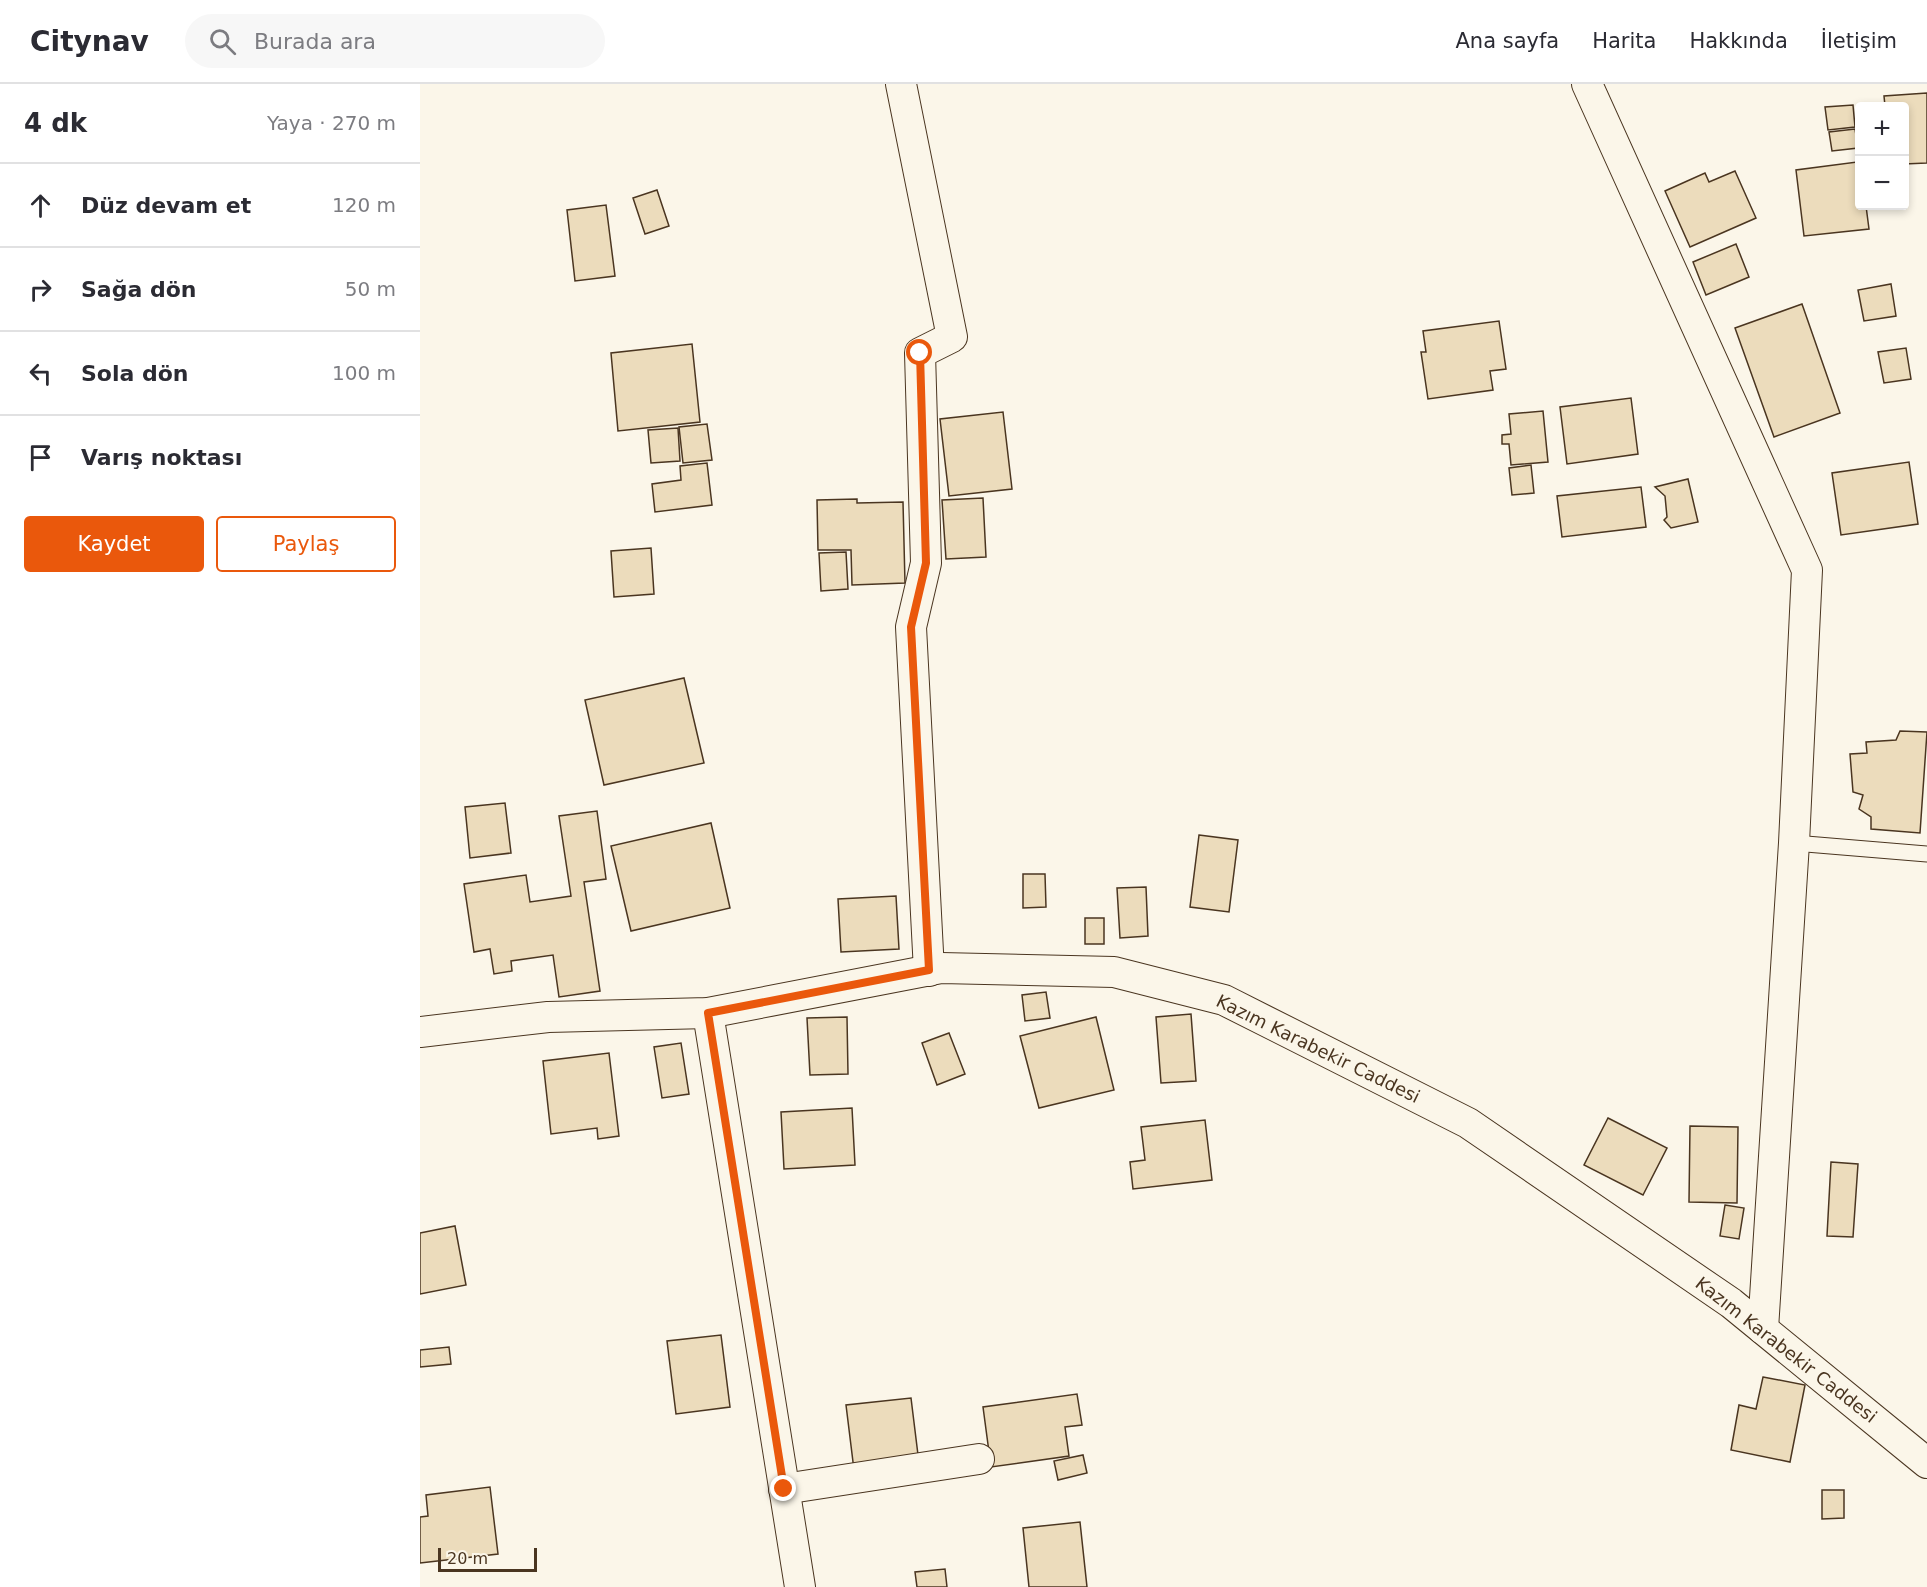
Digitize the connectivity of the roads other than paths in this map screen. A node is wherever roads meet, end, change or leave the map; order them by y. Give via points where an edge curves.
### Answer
1 (901, 84) edge
2 (1587, 84) edge
3 (1794, 843) junction
4 (1927, 854) edge
5 (929, 970) junction
6 (708, 1013) junction
7 (420, 1032) edge
8 (1763, 1329) junction
9 (979, 1458) dead end
10 (1927, 1463) edge
11 (784, 1489) junction
12 (800, 1587) edge

1 - 5 street via 952,337 920,353 926,563 911,627
2 - 3 street via 1807,570
3 - 4 lane
3 - 8 street
5 - 6 street, Kazım Karabekir Caddesi
5 - 8 street, Kazım Karabekir Caddesi via 1114,972 1224,1000 1468,1123
6 - 7 street, Kazım Karabekir Caddesi via 548,1017
6 - 11 street
8 - 10 street, Kazım Karabekir Caddesi
9 - 11 street
11 - 12 street

